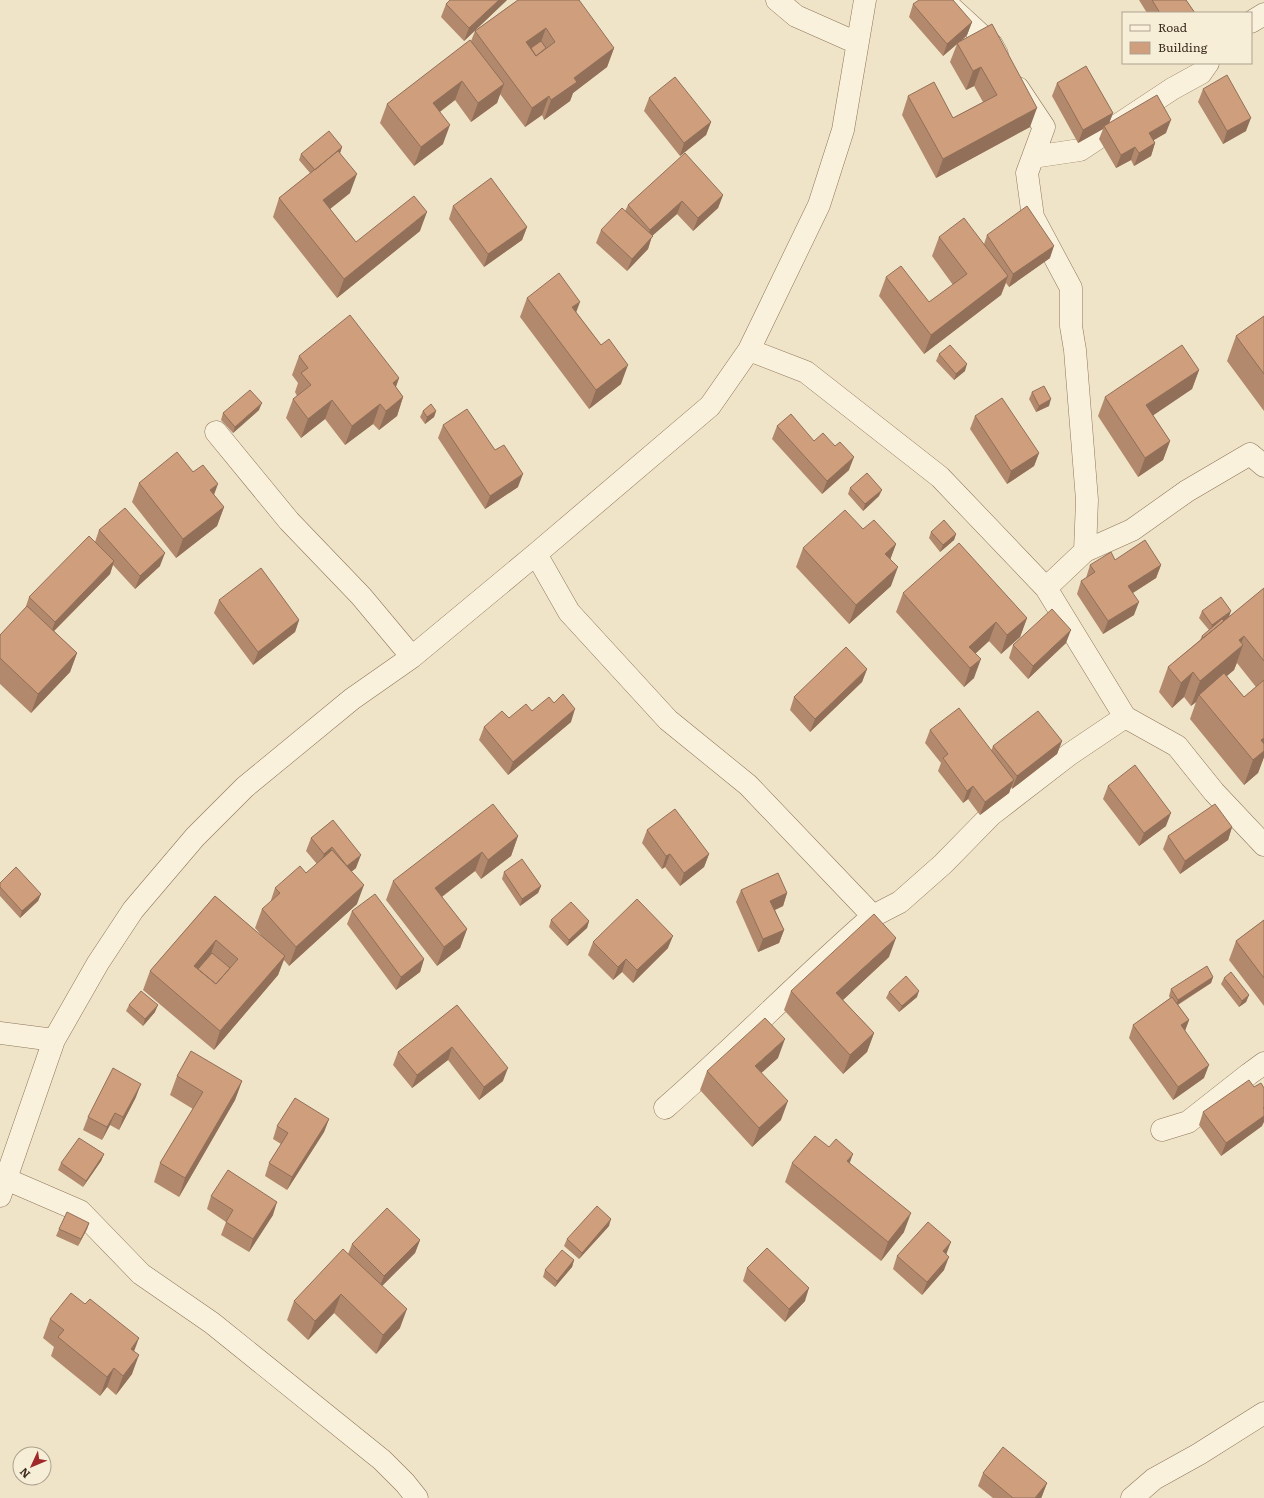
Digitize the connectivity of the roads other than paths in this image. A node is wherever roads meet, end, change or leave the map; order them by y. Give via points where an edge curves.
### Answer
1 (777, 0) edge
2 (865, 0) edge
3 (943, 0) edge
4 (1264, 14) edge
5 (1252, 21) edge
6 (857, 43) junction
7 (1207, 64) edge
8 (1033, 158) junction
9 (748, 350) junction
10 (216, 432) dead end
11 (1264, 466) edge
12 (1085, 551) junction
13 (536, 554) junction
14 (1046, 588) junction
15 (412, 657) junction
16 (1125, 717) junction
17 (1264, 845) edge
18 (873, 916) junction
19 (0, 1033) edge
20 (54, 1040) junction
21 (1264, 1064) edge
22 (665, 1108) dead end
23 (1162, 1130) dead end
24 (3, 1188) edge
25 (1264, 1413) edge
26 (417, 1498) edge
27 (1132, 1498) edge

1 - 6 street via 796,16
2 - 6 street
3 - 8 street via 992,45 1044,127
4 - 5 street
6 - 9 street via 843,130 819,205
7 - 8 street via 1201,73 1172,89 1080,150
8 - 12 street via 1027,174 1033,217 1071,288 1071,326 1076,350 1087,500
9 - 13 street via 710,406
9 - 14 street via 806,372 940,477
10 - 15 street via 289,521 360,596
11 - 12 street via 1250,454 1187,491 1132,530
12 - 14 street
13 - 15 street
13 - 18 street via 569,612 668,720 748,785
14 - 16 street
15 - 20 street via 352,699 245,787 195,837 133,910 98,962
16 - 17 street via 1177,746 1214,792
16 - 18 street via 1070,754 991,815 943,864 900,902
18 - 22 street
19 - 20 street
20 - 24 street
21 - 23 street via 1188,1122
24 - 26 street via 80,1211 141,1274 212,1323 376,1455 405,1482
25 - 27 street via 1154,1479

